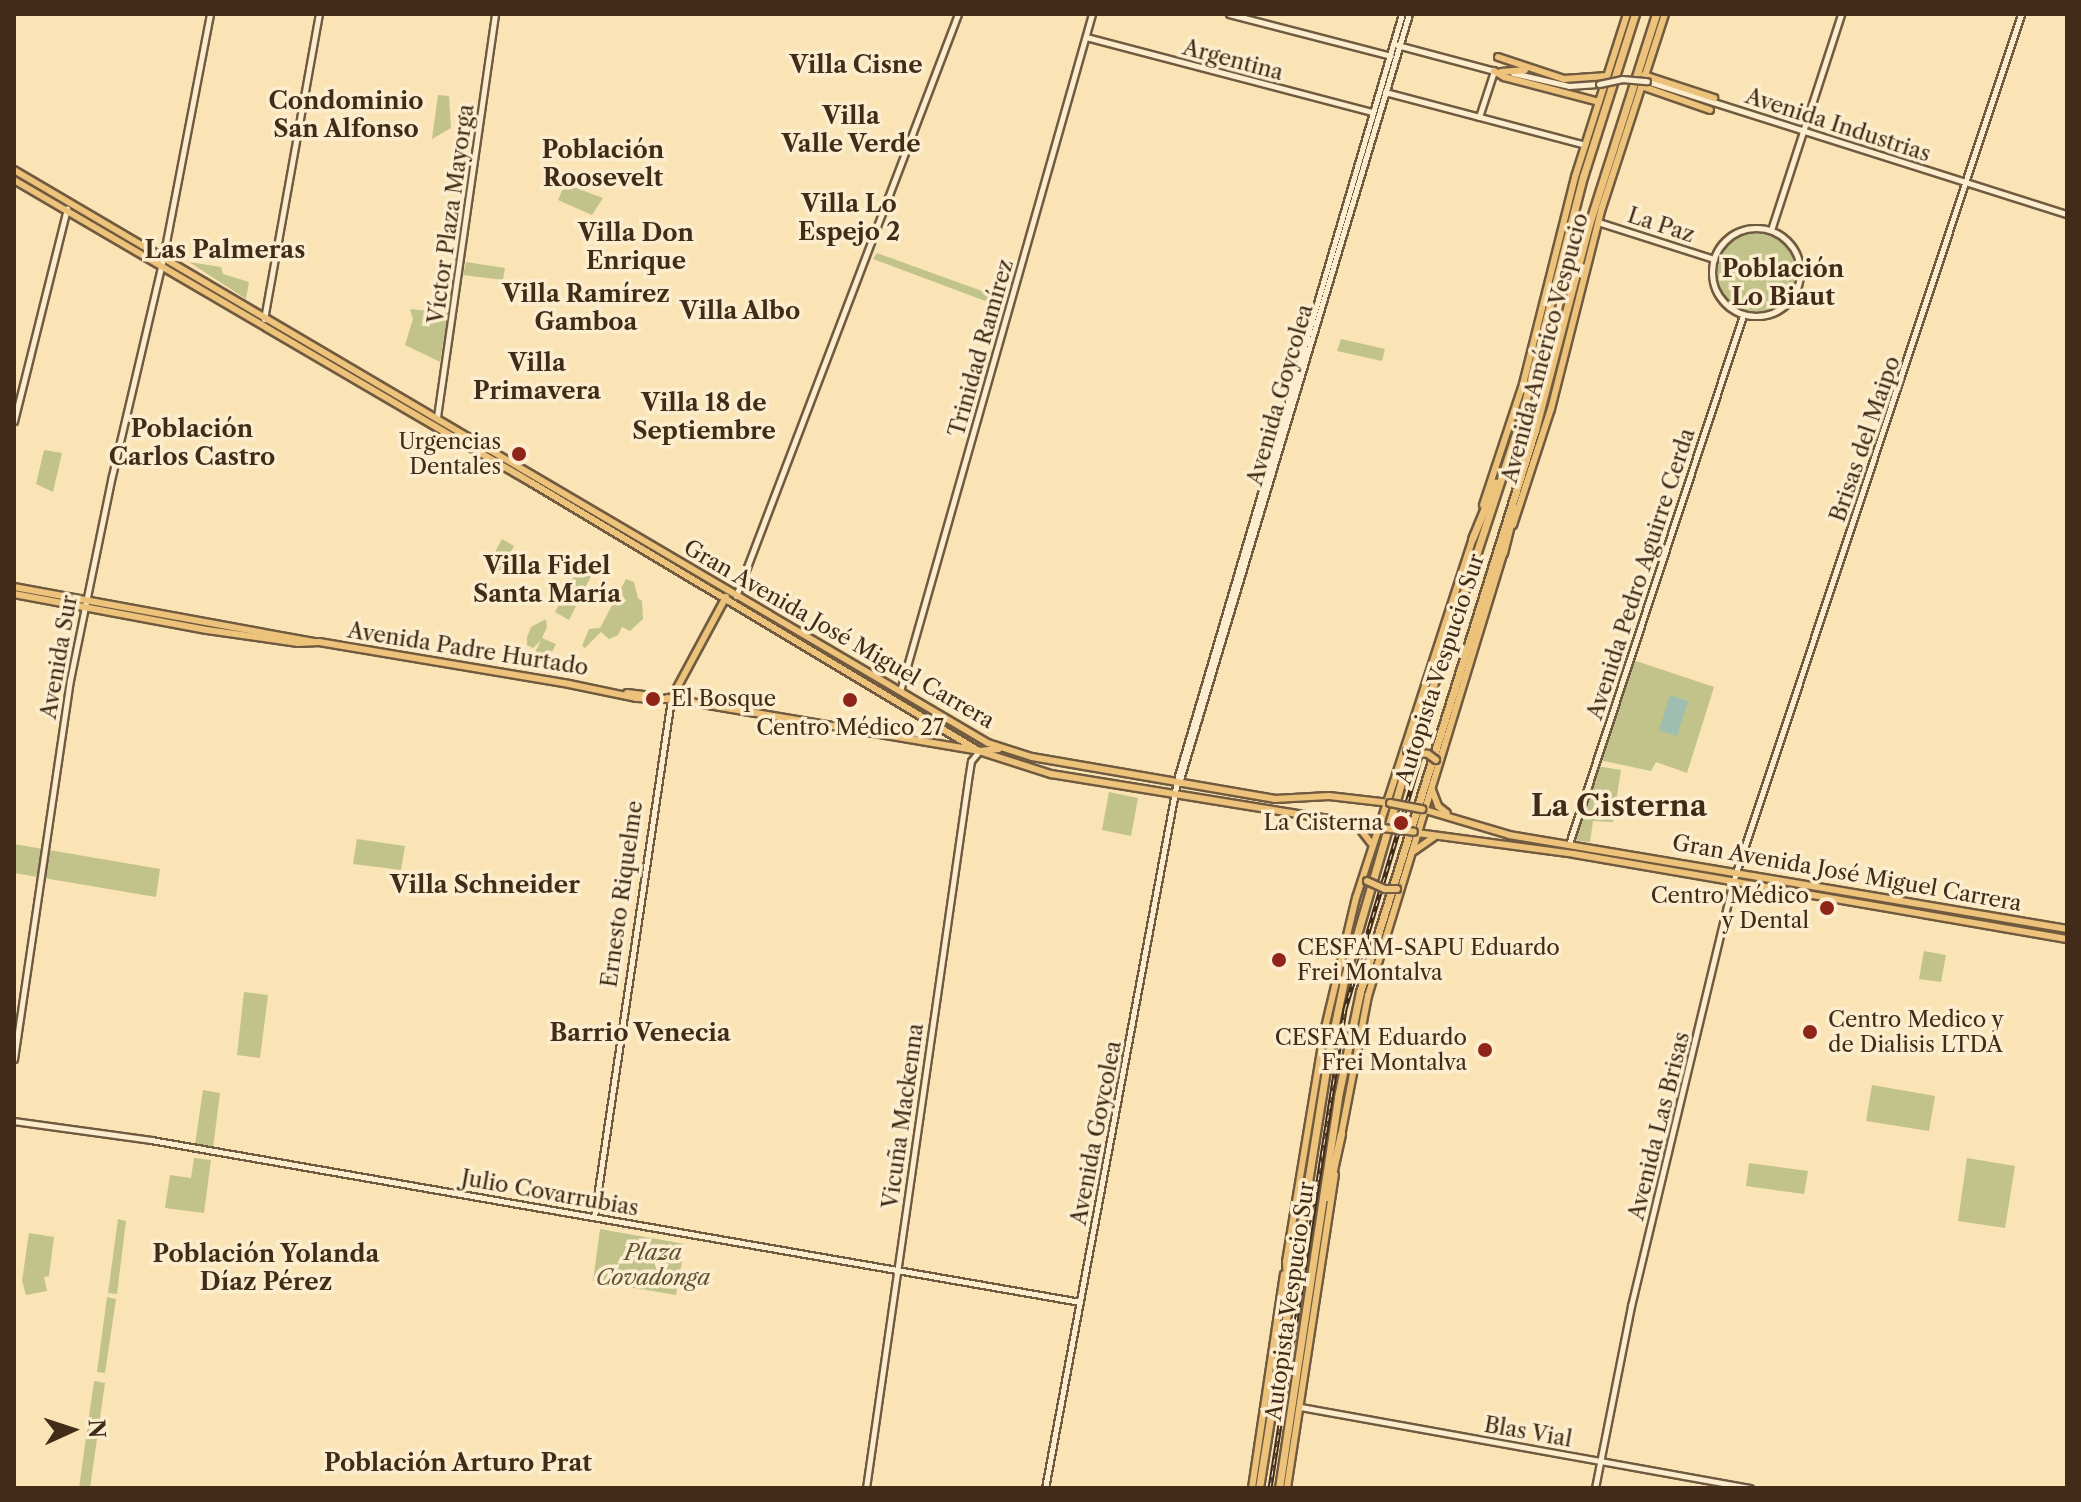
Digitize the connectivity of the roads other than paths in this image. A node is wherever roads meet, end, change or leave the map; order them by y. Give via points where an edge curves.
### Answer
1 (210, 14) edge
2 (319, 14) edge
3 (495, 14) edge
4 (958, 14) edge
5 (1092, 14) edge
6 (1229, 14) edge
7 (1402, 14) edge
8 (1409, 14) edge
9 (1627, 14) edge
10 (1635, 14) edge
11 (1656, 14) edge
12 (1665, 14) edge
13 (1841, 14) edge
14 (2021, 14) edge
15 (1086, 37) junction
16 (1396, 45) junction
17 (1392, 57) junction
18 (1498, 57) dead end
19 (1533, 70) junction
20 (1497, 71) junction
21 (1607, 76) junction
22 (1646, 78) junction
23 (1641, 86) junction
24 (1382, 91) junction
25 (1714, 100) joint
26 (1599, 102) junction
27 (1710, 110) dead end
28 (1372, 112) junction
29 (1479, 117) junction
30 (1803, 130) junction
31 (1585, 145) junction
32 (14, 170) edge
33 (14, 180) edge
34 (1968, 183) junction
35 (70, 203) junction
36 (66, 211) junction
37 (2067, 214) edge
38 (1598, 222) junction
39 (1771, 230) junction
40 (1714, 259) junction
41 (161, 262) junction
42 (1743, 315) junction
43 (264, 317) junction
44 (266, 327) junction
45 (375, 381) junction
46 (366, 386) junction
47 (437, 417) junction
48 (14, 421) edge
49 (426, 421) junction
50 (1520, 422) junction
51 (1535, 430) junction
52 (1472, 539) junction
53 (1503, 553) junction
54 (14, 587) edge
55 (14, 594) edge
56 (732, 596) junction
57 (84, 604) junction
58 (900, 691) junction
59 (889, 695) junction
60 (671, 699) junction
61 (1003, 749) junction
62 (979, 751) junction
63 (1403, 752) junction
64 (1438, 762) junction
65 (1179, 783) junction
66 (1390, 785) junction
67 (1432, 789) junction
68 (1176, 796) junction
69 (1366, 799) junction
70 (1388, 803) junction
71 (1423, 809) junction
72 (1454, 817) junction
73 (1354, 823) junction
74 (1380, 827) junction
75 (1416, 833) junction
76 (1438, 836) junction
77 (1569, 844) junction
78 (1372, 845) junction
79 (1558, 852) junction
80 (1411, 854) junction
81 (1364, 872) junction
82 (1737, 873) junction
83 (1733, 882) junction
84 (1400, 887) junction
85 (2067, 929) edge
86 (2067, 939) edge
87 (14, 1059) edge
88 (14, 1121) edge
89 (1341, 1134) junction
90 (594, 1217) junction
91 (1286, 1261) junction
92 (1313, 1262) junction
93 (897, 1270) junction
94 (1080, 1302) junction
95 (1289, 1310) junction
96 (1300, 1407) junction
97 (1600, 1461) junction
98 (866, 1488) edge
99 (1045, 1488) edge
100 (1252, 1488) edge
101 (1259, 1488) edge
102 (1279, 1488) edge
103 (1287, 1488) edge
104 (1595, 1488) edge
105 (1750, 1488) edge

1 - 41 street, Avenida Sur
2 - 43 street
3 - 47 street, Víctor Plaza Mayorga
4 - 56 street
5 - 15 street, Trinidad Ramírez
6 - 17 street
7 - 16 street, Avenida Goycolea
8 - 16 street, Avenida Goycolea
9 - 21 main road, Avenida Américo Vespucio
10 - 50 highway, Autopista Vespucio Sur via 1583,177
11 - 51 highway, Autopista Vespucio Sur via 1589,224
12 - 22 main road, Avenida Américo Vespucio
13 - 30 street
14 - 34 street, Brisas del Maipo
15 - 28 street, Argentina
15 - 58 street, Trinidad Ramírez
16 - 17 street, Avenida Goycolea
16 - 20 street
17 - 24 street, Avenida Goycolea
18 - 19 main road
19 - 20 main road
19 - 21 main road via 1575,80
20 - 22 street, bridge via 1569,86
20 - 26 main road
20 - 29 street
21 - 26 main road, Avenida Américo Vespucio
22 - 23 main road, Avenida Américo Vespucio
22 - 25 main road
23 - 27 main road
23 - 38 main road, Avenida Américo Vespucio
24 - 28 street, Avenida Goycolea
24 - 29 street
24 - 65 street, Avenida Goycolea
25 - 30 street, Avenida Industrias
26 - 31 main road, Avenida Américo Vespucio
28 - 65 street, Avenida Goycolea
29 - 31 street
30 - 34 street, Avenida Industrias
30 - 39 street
31 - 52 main road, Avenida Américo Vespucio via 1528,364
32 - 35 main road, Gran Avenida José Miguel Carrera
33 - 36 main road, Gran Avenida José Miguel Carrera
34 - 37 street, Avenida Industrias
34 - 82 street, Brisas del Maipo
35 - 36 street
35 - 41 main road, Gran Avenida José Miguel Carrera
36 - 41 main road, Gran Avenida José Miguel Carrera
36 - 48 street
38 - 40 street, La Paz
38 - 53 main road, Avenida Américo Vespucio via 1551,409
39 - 40 street via 1735,233
39 - 42 street via 1795,250 1798,285 1776,312
40 - 42 street via 1717,293
41 - 43 main road, Gran Avenida José Miguel Carrera
41 - 44 main road, Gran Avenida José Miguel Carrera
41 - 57 street, Avenida Sur
42 - 77 street, Avenida Pedro Aguirre Cerda
43 - 44 street
43 - 45 main road, Gran Avenida José Miguel Carrera
44 - 46 main road, Gran Avenida José Miguel Carrera
45 - 46 main road
45 - 47 main road, Gran Avenida José Miguel Carrera
46 - 49 main road, Gran Avenida José Miguel Carrera
47 - 49 main road
47 - 56 main road, Gran Avenida José Miguel Carrera
49 - 56 main road, Gran Avenida José Miguel Carrera
50 - 52 highway
50 - 95 highway, Autopista Vespucio Sur via 1350,956 1327,1062
51 - 53 highway
51 - 92 highway, Autopista Vespucio Sur via 1360,992
52 - 63 main road, Avenida Américo Vespucio
53 - 64 main road, Avenida Américo Vespucio
54 - 57 main road, Avenida Padre Hurtado
55 - 57 main road, Avenida Padre Hurtado
56 - 58 main road, Gran Avenida José Miguel Carrera
56 - 59 main road, Gran Avenida José Miguel Carrera
56 - 60 main road, Ernesto Riquelme
57 - 60 main road, Avenida Padre Hurtado via 636,698
57 - 87 street, Avenida Sur
58 - 59 main road
58 - 61 main road, Gran Avenida José Miguel Carrera
59 - 62 main road, Gran Avenida José Miguel Carrera
60 - 62 main road, Avenida Padre Hurtado
60 - 90 street, Ernesto Riquelme
61 - 62 main road
61 - 65 main road, Gran Avenida José Miguel Carrera
62 - 68 main road, Gran Avenida José Miguel Carrera via 1031,770
62 - 93 street, Vicuña Mackenna via 971,761
63 - 64 main road, bridge via 1415,750
63 - 66 main road, Avenida Américo Vespucio
64 - 67 main road, Avenida Américo Vespucio
65 - 68 street, Avenida Goycolea
65 - 69 main road, Gran Avenida José Miguel Carrera via 1275,799
66 - 69 main road
66 - 70 main road, Avenida Américo Vespucio
67 - 71 main road, Avenida Américo Vespucio
67 - 72 main road via 1438,806
68 - 73 main road, Gran Avenida José Miguel Carrera
68 - 94 street, Avenida Goycolea
69 - 70 main road, Gran Avenida José Miguel Carrera
70 - 71 main road, Gran Avenida José Miguel Carrera, bridge
70 - 74 main road, Avenida Américo Vespucio
71 - 72 main road, Gran Avenida José Miguel Carrera
71 - 75 main road, Avenida Américo Vespucio
72 - 77 main road, Gran Avenida José Miguel Carrera via 1501,833
73 - 74 main road, Gran Avenida José Miguel Carrera
73 - 78 main road
74 - 75 main road, Gran Avenida José Miguel Carrera, bridge
74 - 78 main road, Avenida Américo Vespucio
75 - 76 main road, Gran Avenida José Miguel Carrera
75 - 80 main road, Avenida Américo Vespucio
76 - 79 main road, Gran Avenida José Miguel Carrera
76 - 80 main road
77 - 79 main road
77 - 82 main road, Gran Avenida José Miguel Carrera
78 - 81 main road, Avenida Américo Vespucio
79 - 83 main road, Gran Avenida José Miguel Carrera
80 - 84 main road, Avenida Américo Vespucio
81 - 84 main road, bridge via 1367,881 1385,889
81 - 91 main road, Avenida Américo Vespucio via 1324,1032
82 - 83 street, Avenida Las Brisas
82 - 85 main road, Gran Avenida José Miguel Carrera
83 - 86 main road, Gran Avenida José Miguel Carrera
83 - 97 street, Avenida Las Brisas
84 - 89 main road, Avenida Américo Vespucio via 1366,1004
88 - 90 street, Julio Covarrubias
89 - 92 highway
89 - 96 main road, Avenida Américo Vespucio
90 - 93 street, Julio Covarrubias
91 - 95 highway
91 - 100 main road, Avenida Américo Vespucio
92 - 102 highway, Autopista Vespucio Sur
93 - 94 street, Julio Covarrubias
93 - 98 street, Vicuña Mackenna
94 - 99 street, Avenida Goycolea
95 - 101 highway, Autopista Vespucio Sur
96 - 97 street, Blas Vial
96 - 103 main road, Avenida Américo Vespucio
97 - 104 street, Avenida Las Brisas
97 - 105 street, Blas Vial

